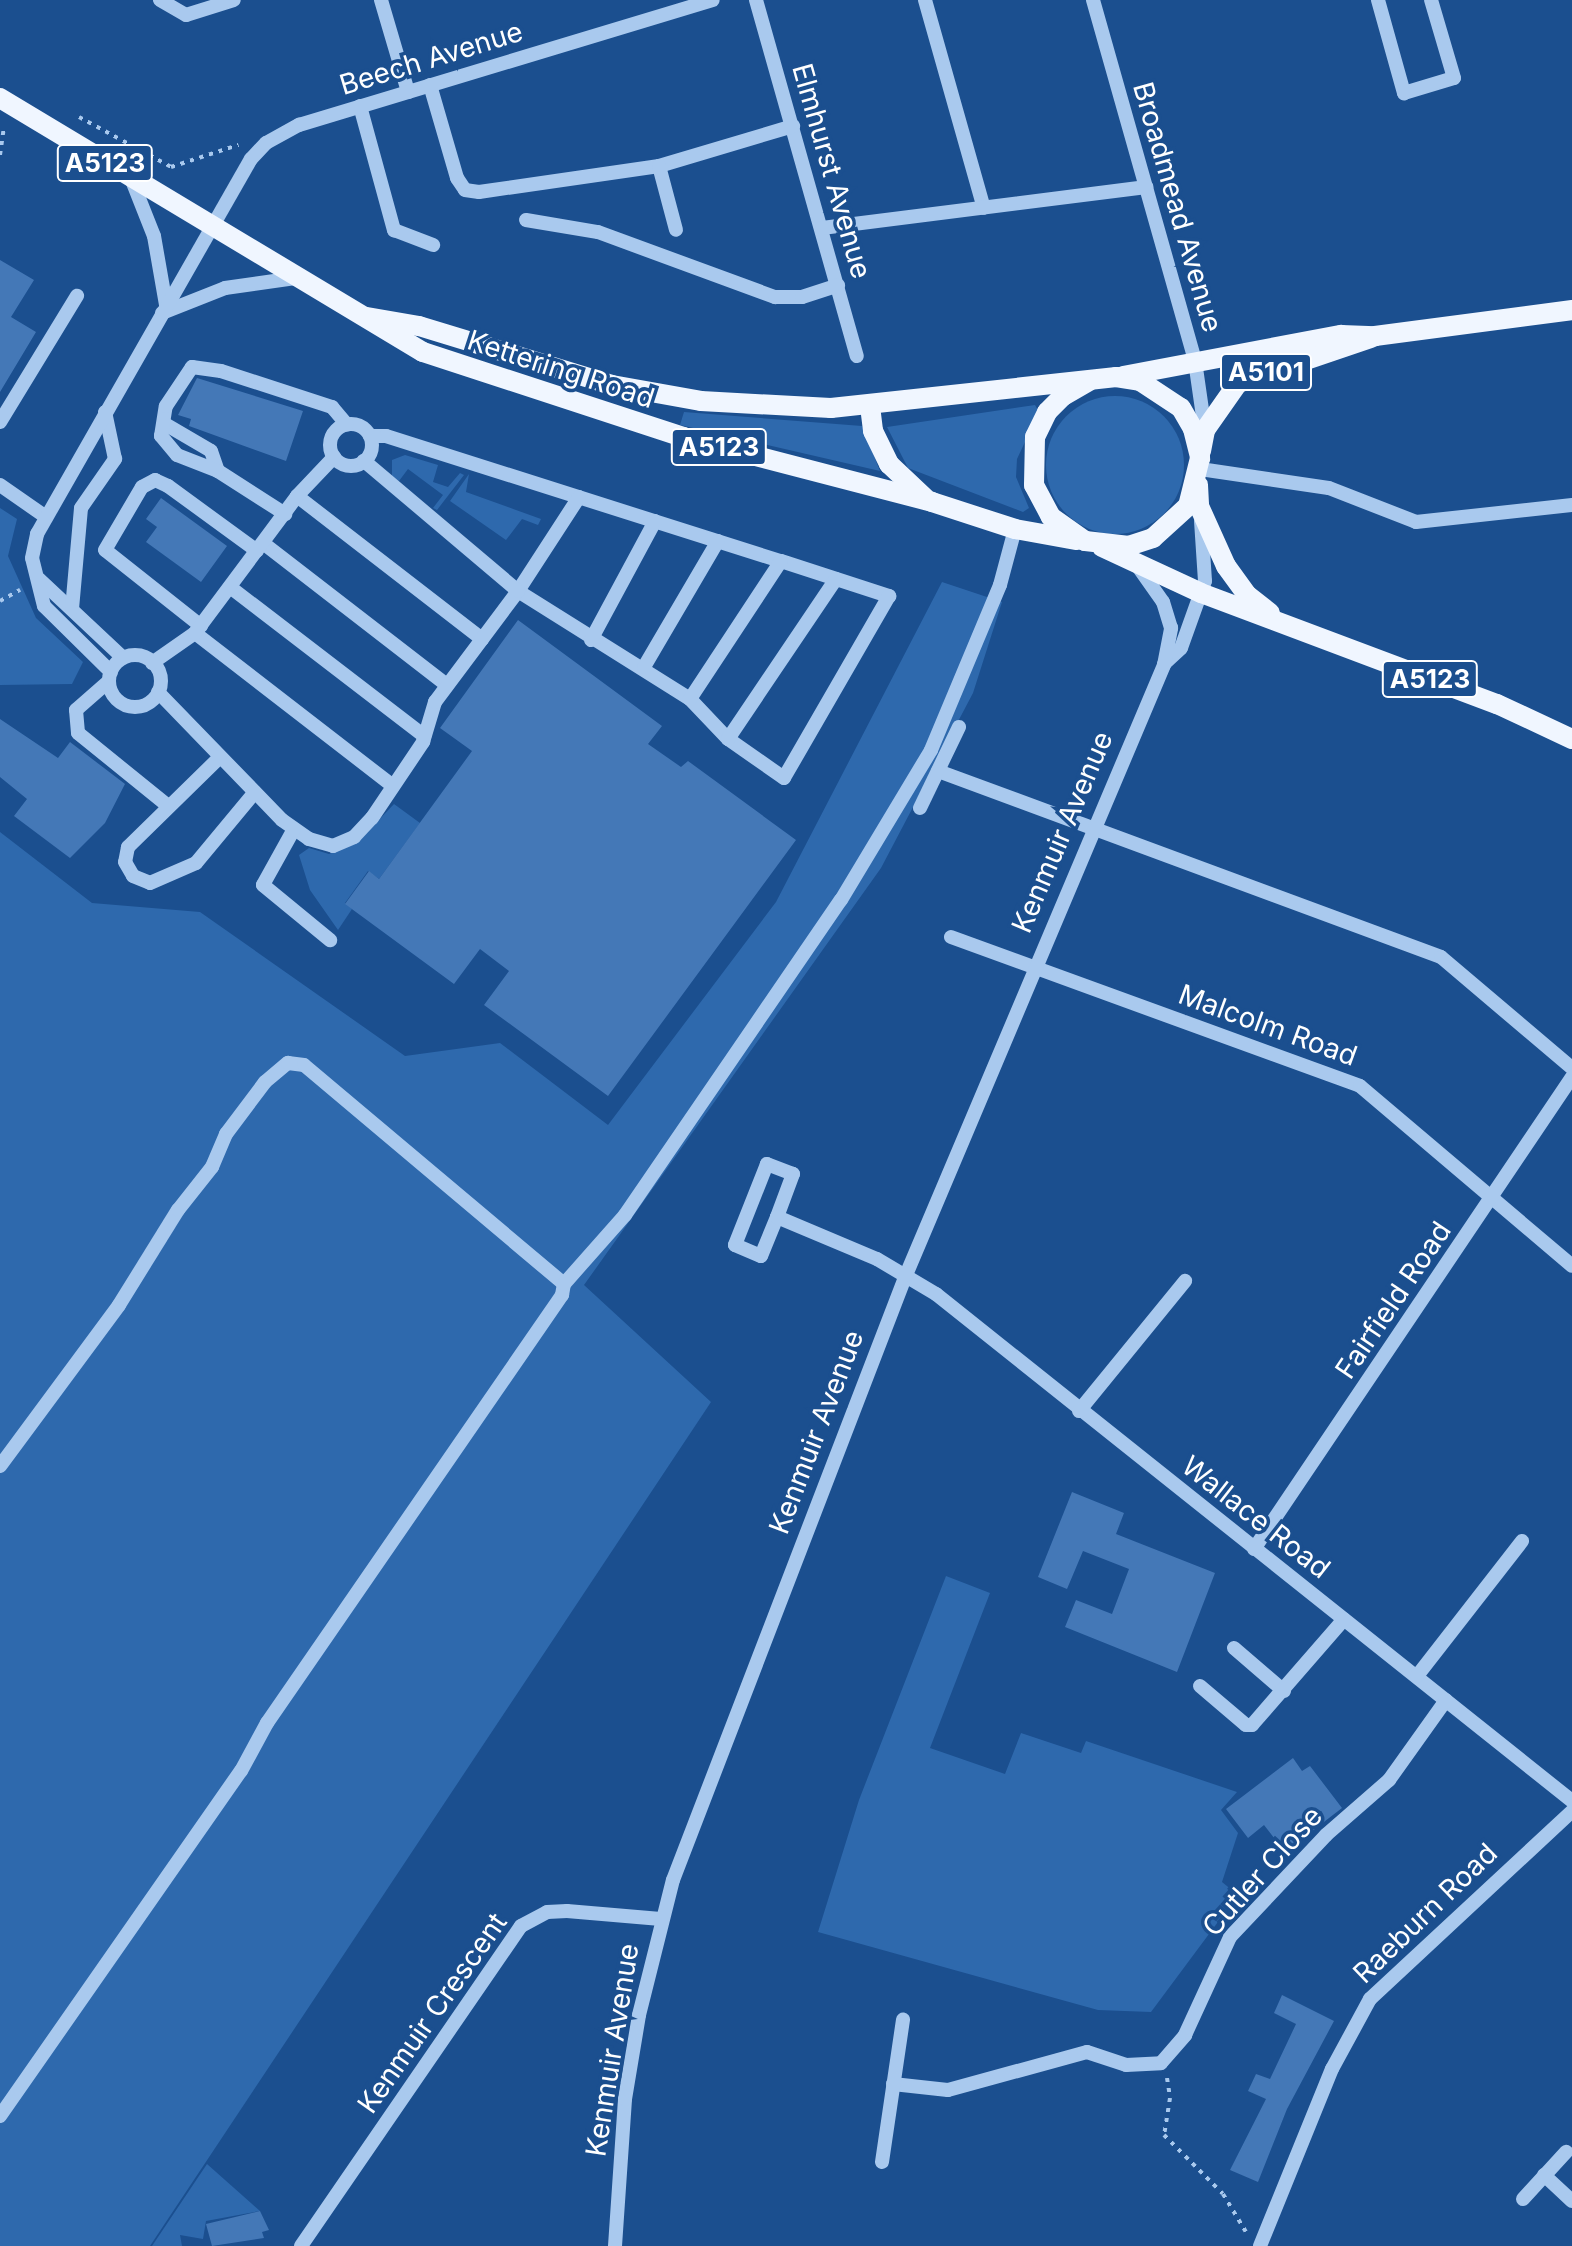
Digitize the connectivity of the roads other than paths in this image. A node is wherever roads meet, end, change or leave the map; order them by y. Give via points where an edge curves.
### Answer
1 (160, 0) edge
2 (234, 0) edge
3 (381, 0) edge
4 (713, 0) edge
5 (756, 0) edge
6 (925, 0) edge
7 (1093, 0) edge
8 (1378, 0) edge
9 (1431, 0) edge
10 (430, 85) junction
11 (408, 92) junction
12 (0, 98) edge
13 (360, 106) junction
14 (793, 126) junction
15 (659, 166) junction
16 (131, 178) junction
17 (1146, 187) junction
18 (984, 208) junction
19 (526, 220) dead end
20 (210, 228) junction
21 (822, 228) junction
22 (676, 230) dead end
23 (433, 245) dead end
24 (295, 278) junction
25 (838, 285) junction
26 (77, 296) dead end
27 (164, 309) junction
28 (1572, 310) edge
29 (367, 317) junction
30 (1375, 336) junction
31 (857, 356) dead end
32 (1195, 361) junction
33 (1116, 377) junction
34 (1089, 381) junction
35 (870, 406) junction
36 (105, 412) junction
37 (0, 422) edge
38 (165, 424) junction
39 (347, 425) junction
40 (1205, 430) junction
41 (370, 436) junction
42 (334, 457) junction
43 (364, 461) junction
44 (1199, 469) junction
45 (218, 471) junction
46 (0, 485) edge
47 (297, 496) junction
48 (579, 497) junction
49 (932, 502) junction
50 (1572, 505) edge
51 (1199, 506) junction
52 (285, 514) junction
53 (46, 517) junction
54 (655, 521) junction
55 (1015, 529) junction
56 (718, 541) junction
57 (1093, 544) junction
58 (260, 547) junction
59 (781, 561) junction
60 (1139, 568) junction
61 (39, 579) junction
62 (836, 579) junction
63 (230, 587) junction
64 (518, 591) junction
65 (1201, 593) junction
66 (72, 609) junction
67 (1286, 626) junction
68 (198, 630) junction
69 (482, 639) junction
70 (591, 640) junction
71 (123, 658) junction
72 (152, 663) junction
73 (1164, 665) junction
74 (644, 667) junction
75 (110, 676) junction
76 (447, 685) junction
77 (158, 692) junction
78 (690, 699) junction
79 (959, 727) dead end
80 (424, 736) junction
81 (728, 739) junction
82 (1572, 739) edge
83 (220, 757) junction
84 (938, 771) junction
85 (393, 786) junction
86 (255, 792) junction
87 (168, 806) junction
88 (920, 808) dead end
89 (1092, 827) junction
90 (294, 829) junction
91 (951, 937) dead end
92 (330, 940) dead end
93 (1032, 967) junction
94 (1572, 1068) edge
95 (1572, 1077) edge
96 (1494, 1198) junction
97 (777, 1217) junction
98 (1572, 1266) edge
99 (906, 1275) junction
100 (1185, 1281) dead end
101 (564, 1284) junction
102 (1079, 1411) junction
103 (0, 1466) edge
104 (1522, 1541) dead end
105 (1254, 1549) junction
106 (1344, 1619) junction
107 (1234, 1648) dead end
108 (1417, 1676) junction
109 (1200, 1686) dead end
110 (1284, 1691) junction
111 (1446, 1700) junction
112 (1572, 1801) edge
113 (1572, 1811) edge
114 (661, 1919) junction
115 (903, 2020) dead end
116 (893, 2084) junction
117 (0, 2116) edge
118 (1566, 2152) dead end
119 (882, 2162) dead end
120 (1544, 2175) junction
121 (1523, 2199) dead end
122 (1572, 2201) edge
123 (1255, 2241) edge
124 (301, 2246) edge
125 (615, 2246) edge

1 - 2 street via 186,15
3 - 11 street
4 - 10 street, Beech Avenue
5 - 14 street, Elmhurst Avenue
6 - 18 street
7 - 17 street, Broadmead Avenue
8 - 9 street via 1404,93 1454,78
10 - 11 street, Beech Avenue
10 - 15 street via 465,190
11 - 13 street, Beech Avenue
12 - 16 main road, Kettering Road / A5123
13 - 20 street, Beech Avenue via 283,131 266,143 237,179
13 - 23 street via 394,230
14 - 15 street
14 - 21 street, Elmhurst Avenue
15 - 22 street
16 - 20 main road, Kettering Road / A5123
16 - 27 street via 154,236
17 - 18 street
17 - 32 street, Broadmead Avenue
18 - 21 street
19 - 25 street via 598,232 775,297 802,297
20 - 24 main road, Kettering Road / A5123
20 - 27 street, Beech Avenue
21 - 25 street, Elmhurst Avenue
24 - 27 street via 225,288
24 - 29 main road, Kettering Road / A5123
25 - 31 street, Elmhurst Avenue
26 - 37 street
27 - 36 street, Beech Avenue
28 - 30 main road, A5101
29 - 35 main road, Kettering Road / A5123 via 419,326 612,385 701,401
29 - 49 main road, Kettering Road / A5123 via 423,352 497,380 683,437
30 - 32 main road, A5101 via 1341,335
30 - 40 main road, A5101 via 1347,350 1238,383
32 - 33 main road, A5101
32 - 40 street, Broadmead Avenue
33 - 34 main road
33 - 44 main road via 1140,381 1181,408 1193,429
34 - 35 main road, Kettering Road / A5123
34 - 57 main road via 1047,412 1031,460 1041,504 1068,533
35 - 49 main road, Kettering Road via 873,431 889,464
36 - 53 street, Beech Avenue
36 - 66 street via 115,459 81,508
38 - 39 street via 166,406 192,367 221,371 332,407
38 - 45 street via 211,451
38 - 45 street via 161,436 177,455
39 - 41 street via 361,426
39 - 42 street via 332,438
40 - 44 main road, A5101
41 - 43 street via 372,450
41 - 48 street via 386,436
42 - 43 street via 346,465
42 - 47 street
43 - 64 street
44 - 50 street via 1329,488 1416,522
44 - 51 main road, Kettering Road / A5123
44 - 57 main road via 1172,526 1129,546
45 - 52 street
46 - 53 street
47 - 52 street
47 - 69 street
48 - 54 street
48 - 64 street
49 - 55 main road, Kettering Road / A5123
51 - 65 street, Kenmuir Avenue via 1205,581
51 - 67 main road, Kettering Road / A5123 via 1233,576 1247,595
52 - 58 street
53 - 61 street, Beech Avenue via 32,558
54 - 56 street
54 - 70 street
55 - 57 main road, Kettering Road / A5123
55 - 101 street via 1000,585 931,750 756,1028 625,1215
56 - 59 street
56 - 74 street
57 - 60 main road, Kettering Road / A5123
58 - 63 street
58 - 68 street via 155,480 142,487 105,550
58 - 76 street
59 - 62 street
59 - 78 street
60 - 65 main road, Kettering Road / A5123
60 - 73 street, Kenmuir Avenue via 1163,602 1171,628
61 - 66 street
61 - 75 street, Beech Avenue via 44,606
62 - 81 street
62 - 81 street via 889,596 784,778
63 - 68 street
63 - 80 street
64 - 69 street
64 - 70 street
65 - 67 main road, Kettering Road / A5123
65 - 73 street, Kenmuir Avenue via 1181,648
66 - 71 street
67 - 82 main road, Kettering Road / A5123 via 1497,704
68 - 72 street
68 - 85 street
69 - 76 street
70 - 74 street
71 - 72 street via 140,656
71 - 75 street
72 - 77 street via 161,681
73 - 89 street, Kenmuir Avenue
74 - 78 street
75 - 77 street via 111,693 126,706 143,706
75 - 87 street via 76,710 78,733
76 - 80 street
77 - 83 street
78 - 81 street
79 - 84 street
80 - 85 street
83 - 86 street
83 - 87 street
84 - 88 street
84 - 89 street
85 - 90 street via 354,837 333,846
86 - 87 street via 196,863 150,883 133,876 125,862 128,847
86 - 90 street
89 - 93 street, Kenmuir Avenue
89 - 94 street via 1441,957
90 - 92 street via 263,885
91 - 93 street, Malcolm Road
93 - 96 street, Malcolm Road via 1360,1086
93 - 99 street, Kenmuir Avenue
95 - 96 street, Fairfield Road
96 - 98 street, Malcolm Road
96 - 105 street, Fairfield Road
97 - 97 street via 761,1256 735,1245 767,1164 793,1174
97 - 99 street, Wallace Road
99 - 102 street, Wallace Road
99 - 114 street, Kenmuir Avenue via 737,1706
100 - 102 street
101 - 103 street via 304,1065 288,1063 265,1082 226,1134 212,1167 178,1210 119,1305
101 - 117 street via 562,1295 267,1723 241,1771
102 - 105 street, Wallace Road
104 - 108 street
105 - 106 street, Wallace Road
106 - 108 street, Wallace Road
106 - 110 street
107 - 110 street
108 - 111 street, Wallace Road
109 - 110 street via 1249,1726
111 - 112 street, Wallace Road
111 - 116 street, Cutler Close via 1389,1780 1326,1835 1230,1937 1185,2035 1161,2063 1126,2065 1087,2052 948,2090
113 - 123 street, Raeburn Road via 1370,1999 1332,2069
114 - 124 street, Kenmuir Crescent via 547,1912 521,1926
114 - 125 street, Kenmuir Avenue via 625,2099
115 - 116 street
116 - 119 street
118 - 120 street
120 - 121 street
120 - 122 street

